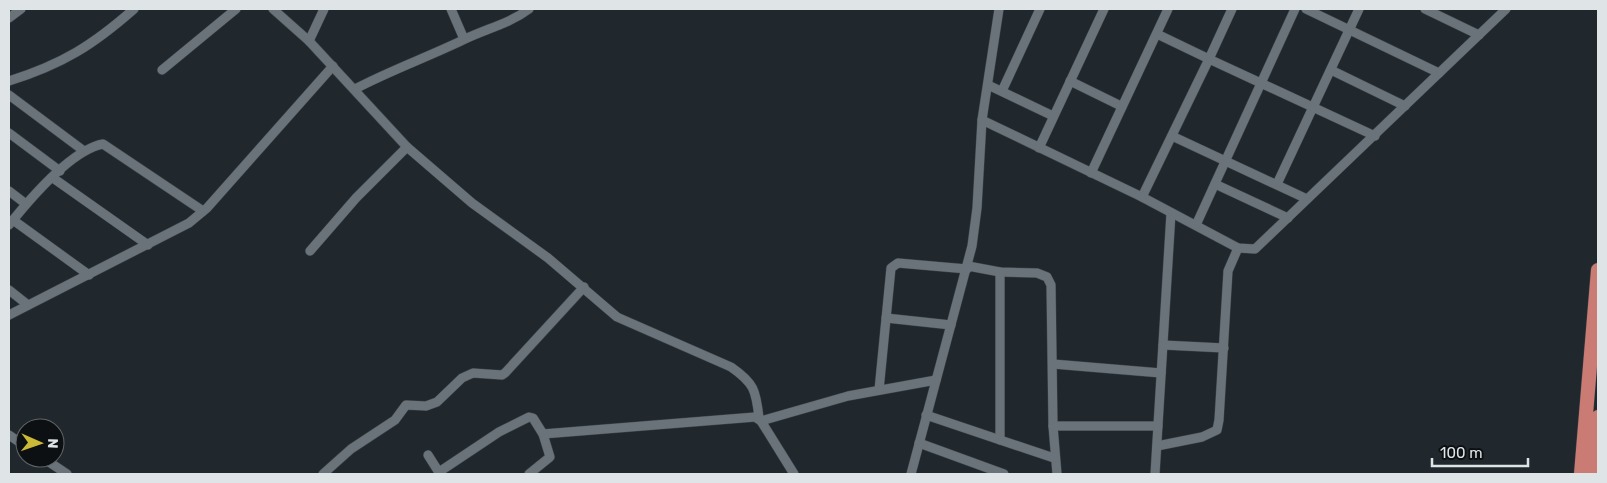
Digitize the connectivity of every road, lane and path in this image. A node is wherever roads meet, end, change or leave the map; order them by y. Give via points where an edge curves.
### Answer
1 (21, 9) edge
2 (134, 9) edge
3 (236, 9) edge
4 (273, 9) edge
5 (324, 9) edge
6 (451, 9) edge
7 (529, 9) edge
8 (999, 9) edge
9 (1040, 9) edge
10 (1104, 9) edge
11 (1168, 9) edge
12 (1232, 9) edge
13 (1295, 9) edge
14 (1306, 9) edge
15 (1359, 9) edge
16 (1428, 9) edge
17 (1506, 9) edge
18 (9, 18) edge
19 (1350, 30) junction
20 (1157, 34) junction
21 (1479, 35) junction
22 (464, 40) junction
23 (309, 41) junction
24 (1209, 59) junction
25 (333, 66) junction
26 (162, 70) dead end
27 (1331, 70) junction
28 (1439, 73) junction
29 (9, 81) edge
30 (1070, 81) junction
31 (1260, 83) junction
32 (988, 85) junction
33 (355, 88) junction
34 (1002, 91) junction
35 (9, 95) edge
36 (1121, 106) junction
37 (1405, 106) junction
38 (1313, 108) junction
39 (1053, 116) junction
40 (982, 120) junction
41 (9, 133) edge
42 (1172, 136) junction
43 (1375, 136) junction
44 (408, 147) junction
45 (1039, 148) junction
46 (84, 151) junction
47 (1226, 159) junction
48 (1091, 173) junction
49 (56, 174) junction
50 (1215, 184) junction
51 (1277, 184) junction
52 (9, 191) edge
53 (1142, 197) junction
54 (1307, 198) junction
55 (26, 204) junction
56 (203, 211) junction
57 (1171, 213) junction
58 (1288, 218) junction
59 (11, 223) edge
60 (1196, 225) junction
61 (148, 245) junction
62 (1238, 248) junction
63 (310, 251) dead end
64 (967, 267) junction
65 (1598, 270) edge
66 (1000, 272) junction
67 (89, 274) junction
68 (584, 287) junction
69 (9, 290) edge
70 (28, 305) junction
71 (9, 315) edge
72 (886, 318) junction
73 (951, 325) junction
74 (1163, 344) junction
75 (1224, 348) junction
76 (1053, 364) junction
77 (1161, 373) junction
78 (936, 380) junction
79 (878, 390) junction
80 (1593, 397) edge
81 (926, 415) junction
82 (1598, 417) edge
83 (760, 419) junction
84 (1053, 426) junction
85 (1158, 426) junction
86 (543, 434) junction
87 (1000, 440) junction
88 (919, 442) junction
89 (1157, 446) junction
90 (428, 455) dead end
91 (1054, 458) junction
92 (440, 473) edge
93 (792, 473) edge
94 (323, 474) edge
95 (529, 474) edge
96 (910, 474) edge
97 (1004, 474) edge
98 (1057, 474) edge
99 (1155, 474) edge
100 (1592, 474) edge

1 - 18 street
2 - 29 street via 90,46 41,70
3 - 26 street
4 - 23 street
5 - 23 street
6 - 22 street
7 - 22 street
8 - 32 street
9 - 34 street
10 - 30 street
11 - 20 street
12 - 24 street
13 - 31 street
14 - 19 street
15 - 19 street
16 - 21 street
17 - 21 street
19 - 27 street
19 - 28 street
20 - 24 street
20 - 36 street
21 - 28 street
22 - 33 street
23 - 25 street
24 - 31 street
24 - 42 street
25 - 33 street
25 - 56 street
27 - 37 street
27 - 38 street
28 - 37 street
30 - 36 street
30 - 39 street
31 - 38 street
31 - 47 street
32 - 34 street
32 - 40 street
33 - 44 street
34 - 39 street
35 - 46 street
36 - 48 street
37 - 43 street
38 - 43 street
38 - 51 street
39 - 45 street
40 - 45 street
40 - 64 street via 977,208
41 - 49 street
42 - 47 street
42 - 53 street
43 - 54 street
44 - 63 street via 356,198
44 - 68 street via 472,203
45 - 48 street
46 - 49 street
46 - 56 street via 101,144 108,145
47 - 50 street
47 - 51 street
48 - 53 street
49 - 55 street
49 - 61 street
50 - 58 street
50 - 60 street
51 - 54 street
52 - 55 street
53 - 57 street
54 - 58 street
55 - 59 street
56 - 61 street via 179,229
57 - 60 street
57 - 74 street
58 - 62 street via 1255,249
59 - 67 street
60 - 62 street
61 - 67 street
62 - 75 street via 1228,271
64 - 66 street
64 - 72 street via 894,264
64 - 73 street
65 - 80 highway
66 - 76 street via 1037,273 1047,277
66 - 87 street
67 - 70 street
68 - 83 street via 617,317 747,378 756,396
68 - 94 street via 505,373 473,373 462,378 437,402 426,406 406,405 395,420 351,449
69 - 70 street
70 - 71 street
72 - 73 street
72 - 79 street
73 - 78 street
74 - 75 street
74 - 77 street
75 - 89 street via 1217,430 1202,437
76 - 77 street
76 - 84 street
77 - 85 street
78 - 79 street
78 - 81 street
79 - 83 street
80 - 100 highway
81 - 87 street
81 - 88 street
82 - 100 highway
83 - 86 street
83 - 93 street
84 - 85 street
84 - 91 street
85 - 89 street
86 - 92 street via 533,418 522,419
86 - 95 street via 550,457
87 - 91 street
88 - 96 street
88 - 97 street
89 - 99 street
90 - 92 street
91 - 98 street

